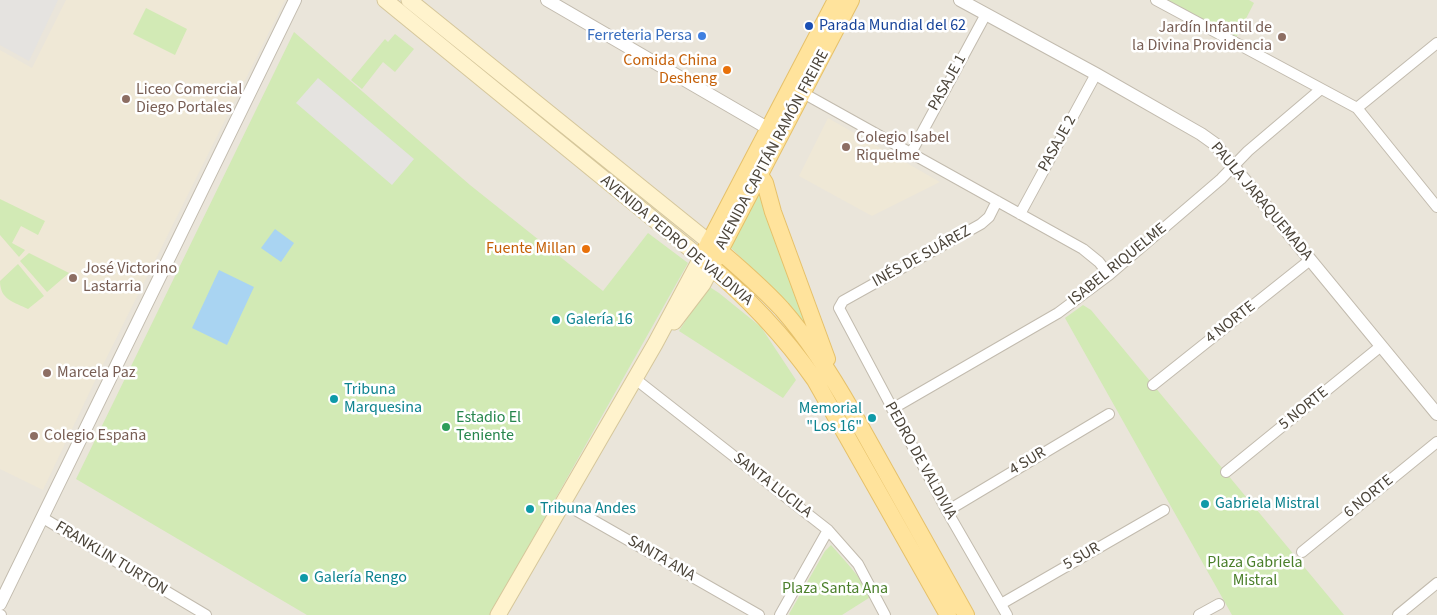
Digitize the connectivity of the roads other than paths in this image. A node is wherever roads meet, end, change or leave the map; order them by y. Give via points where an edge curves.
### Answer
1 (295, 0) edge
2 (385, 0) edge
3 (408, 0) edge
4 (547, 0) edge
5 (960, 0) edge
6 (1156, 0) edge
7 (845, 1) edge
8 (563, 4) edge
9 (986, 14) junction
10 (1437, 43) edge
11 (1096, 74) junction
12 (1321, 89) junction
13 (803, 93) junction
14 (1356, 108) junction
15 (775, 132) junction
16 (911, 153) junction
17 (1234, 166) junction
18 (754, 172) junction
19 (997, 201) junction
20 (1437, 207) edge
21 (1020, 214) junction
22 (714, 247) junction
23 (1310, 260) junction
24 (706, 263) junction
25 (1109, 276) junction
26 (839, 305) joint
27 (1382, 346) junction
28 (634, 378) junction
29 (835, 382) junction
30 (1153, 385) dead end
31 (892, 409) junction
32 (1109, 414) dead end
33 (1437, 414) edge
34 (1437, 442) edge
35 (1226, 472) dead end
36 (563, 503) junction
37 (1164, 510) dead end
38 (947, 511) junction
39 (43, 518) junction
40 (828, 530) junction
41 (1302, 552) dead end
42 (1437, 583) edge
43 (0, 604) edge
44 (1001, 604) junction
45 (1218, 604) dead end
46 (881, 614) edge
47 (206, 615) edge
48 (498, 615) edge
49 (759, 615) edge
50 (780, 615) edge
51 (948, 615) edge
52 (966, 615) edge
53 (1007, 615) edge
54 (1200, 615) edge
55 (1398, 615) edge

1 - 39 street
2 - 24 main road, AVENIDA PEDRO DE VALDIVIA
3 - 22 main road, AVENIDA PEDRO DE VALDIVIA
4 - 8 street
5 - 9 street, PAULA JARAQUEMADA
6 - 12 street
7 - 13 main road, AVENIDA CAPITÁN RAMÓN FREIRE
7 - 15 main road, AVENIDA CAPITÁN RAMÓN FREIRE
8 - 15 street
9 - 11 street, PAULA JARAQUEMADA
9 - 16 street, PASAJE 1
10 - 14 street
11 - 17 street, PAULA JARAQUEMADA via 1201,134 1215,144
11 - 21 street, PASAJE 2
12 - 14 street
12 - 17 street, ISABEL RIQUELME
13 - 15 main road, AVENIDA CAPITÁN RAMÓN FREIRE
13 - 16 street
14 - 20 street
15 - 18 main road, AVENIDA CAPITÁN RAMÓN FREIRE
16 - 19 street
17 - 23 street, PAULA JARAQUEMADA
17 - 25 street, ISABEL RIQUELME
18 - 22 main road, AVENIDA CAPITÁN RAMÓN FREIRE
18 - 29 main road, AVENIDA PEDRO DE VALDIVIA via 765,182 776,221
19 - 21 street
19 - 26 street, INÉS DE SUÁREZ via 989,217 981,224
21 - 25 street via 1089,253
22 - 24 main road, AVENIDA CAPITÁN RAMÓN FREIRE
22 - 29 main road, AVENIDA PEDRO DE VALDIVIA via 781,308
23 - 27 street, PAULA JARAQUEMADA
23 - 30 street, 4 NORTE
24 - 28 main road, AVENIDA CAPITÁN RAMÓN FREIRE
24 - 51 main road, AVENIDA PEDRO DE VALDIVIA via 772,325 815,380
25 - 31 street, ISABEL RIQUELME via 1058,313
26 - 31 street, PEDRO DE VALDIVIA
27 - 33 street, PAULA JARAQUEMADA
27 - 35 street, 5 NORTE
28 - 36 main road, AVENIDA CAPITÁN RAMÓN FREIRE
28 - 40 street, SANTA LUCILA
29 - 52 main road, AVENIDA PEDRO DE VALDIVIA
31 - 38 street, PEDRO DE VALDIVIA
32 - 38 street, 4 SUR
34 - 41 street, 6 NORTE
36 - 48 main road, AVENIDA CAPITÁN RAMÓN FREIRE
36 - 49 street, SANTA ANA
37 - 44 street, 5 SUR
38 - 44 street, PEDRO DE VALDIVIA
39 - 43 street
39 - 47 street, FRANKLIN TURTON
40 - 46 street, SANTA LUCILA via 858,564
40 - 50 street
42 - 55 street
44 - 53 street, PEDRO DE VALDIVIA
45 - 54 street

